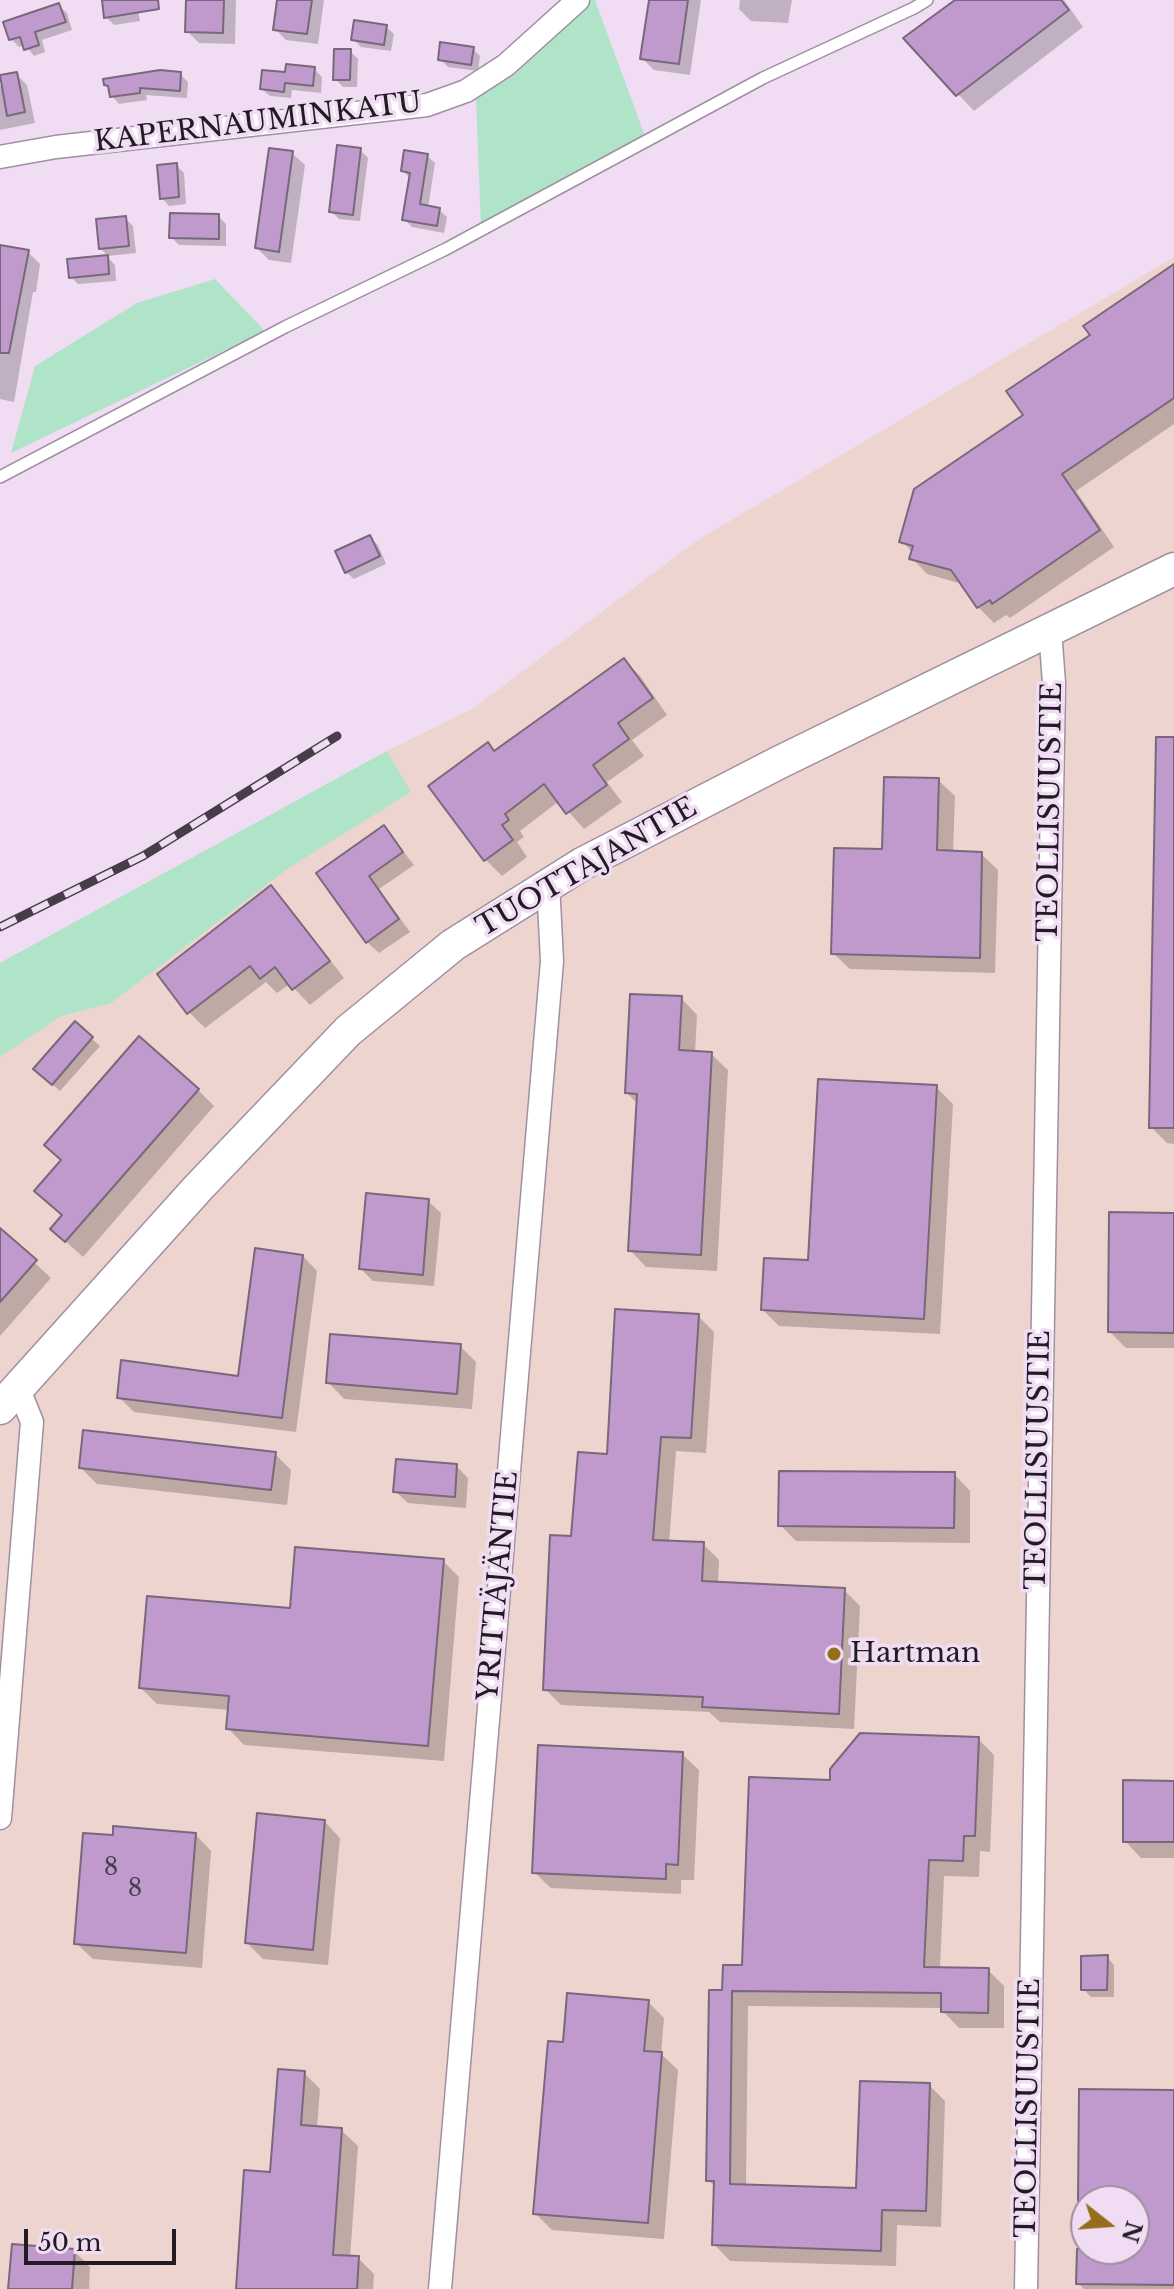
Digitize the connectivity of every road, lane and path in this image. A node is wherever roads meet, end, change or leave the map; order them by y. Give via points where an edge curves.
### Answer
1 (578, 0) edge
2 (927, 0) edge
3 (0, 157) edge
4 (0, 477) edge
5 (1174, 569) edge
6 (1050, 630) junction
7 (548, 883) junction
8 (9, 1398) edge
9 (0, 1818) edge
10 (440, 2289) edge
11 (1026, 2289) edge

1 - 3 street, KAPERNAUMINKATU via 506,65 466,91 427,105
2 - 4 lane via 763,78 459,242 260,339
5 - 6 street, TUOTTAJANTIE
6 - 7 street, TUOTTAJANTIE
6 - 11 street, TEOLLISUUSTIE via 1054,683
7 - 8 street, TUOTTAJANTIE via 453,945 348,1031
7 - 10 street, YRITTÄJÄNTIE via 552,961
8 - 9 street via 32,1422

